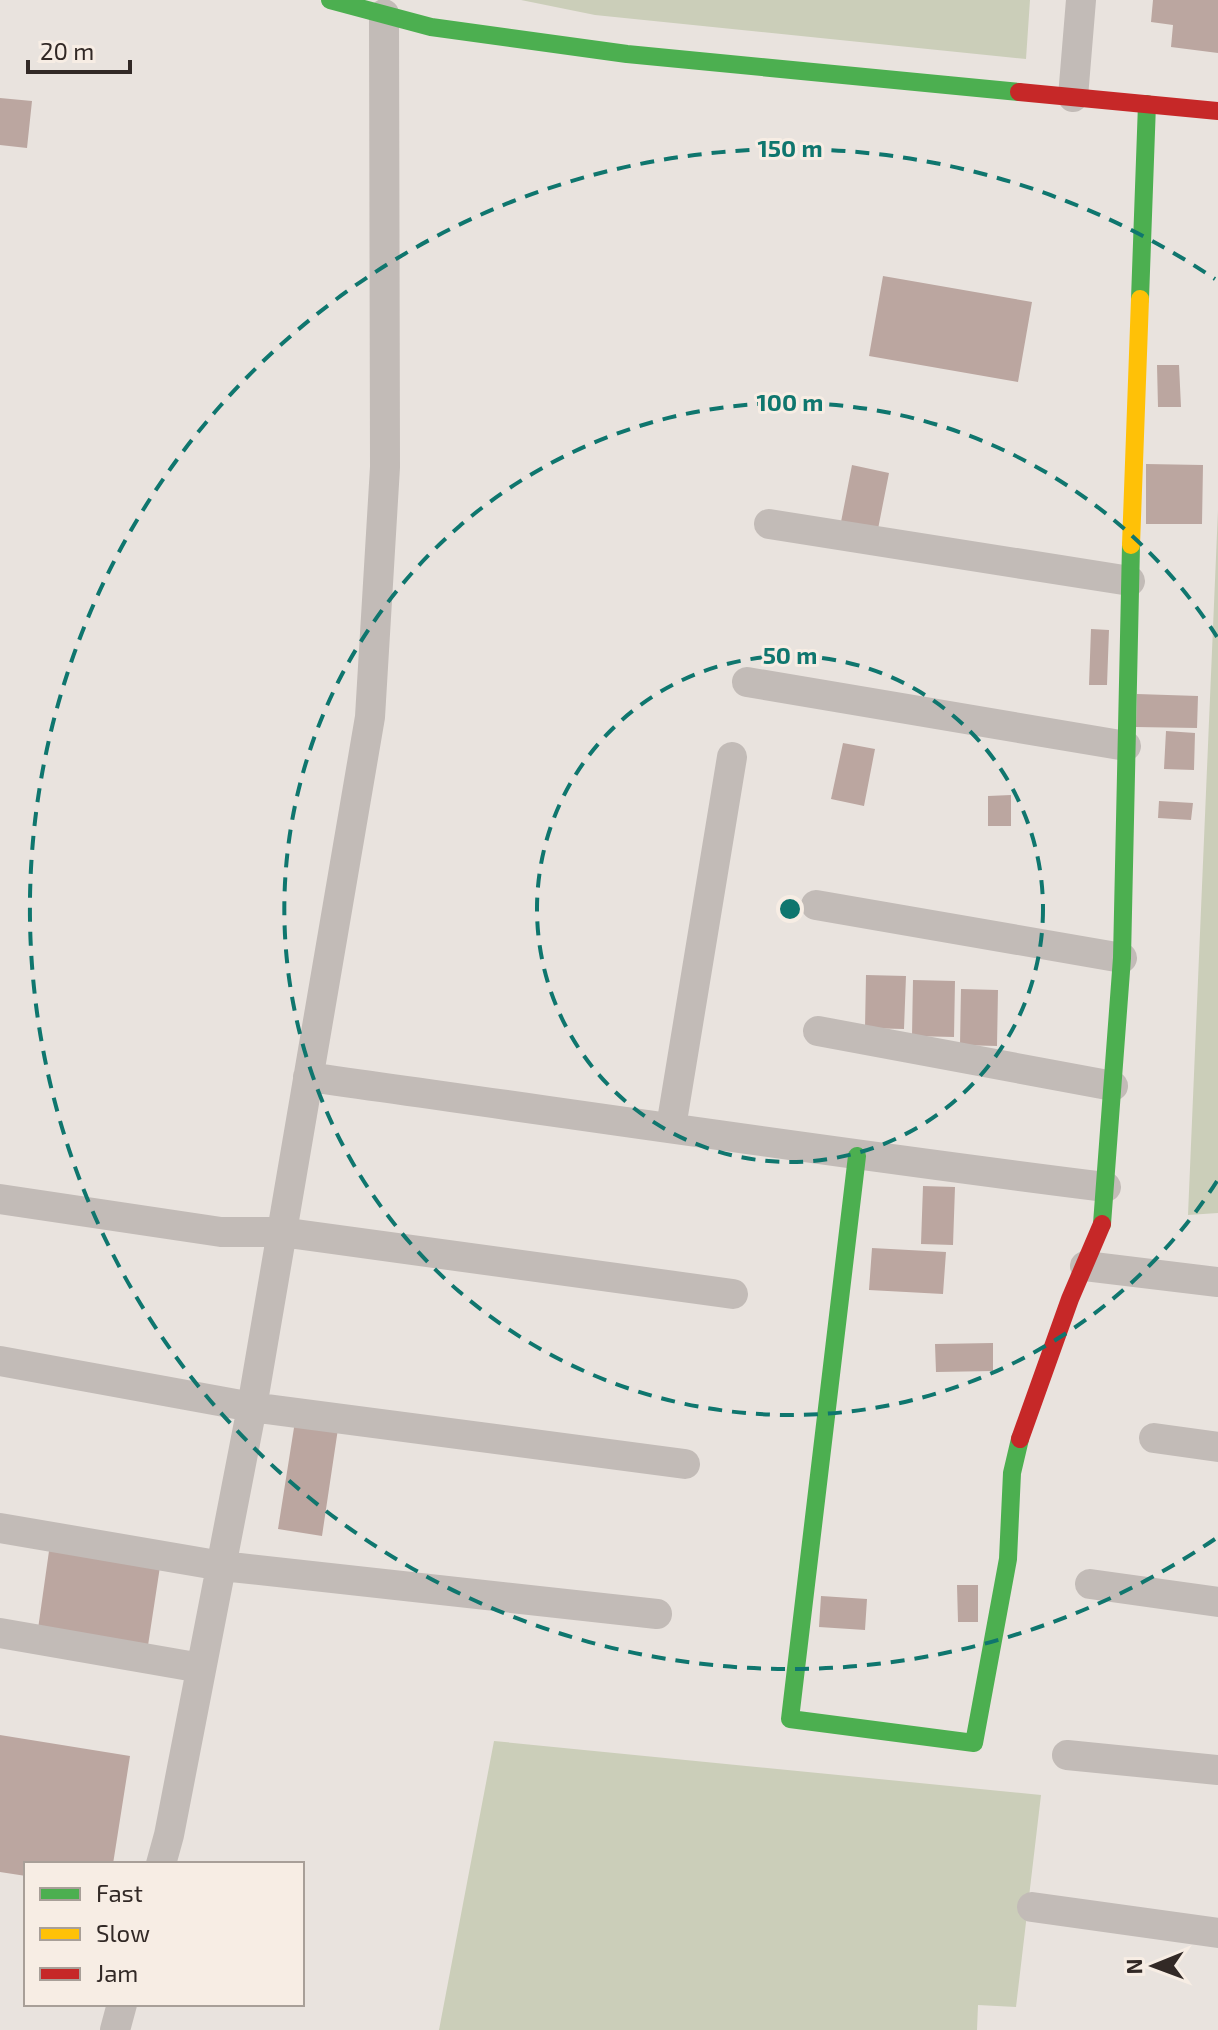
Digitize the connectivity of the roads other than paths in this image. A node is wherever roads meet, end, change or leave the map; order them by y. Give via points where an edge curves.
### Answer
1 (330, 0) edge
2 (1081, 0) edge
3 (384, 14) junction
4 (1073, 97) junction
5 (1147, 104) junction
6 (1218, 111) edge
7 (769, 524) dead end
8 (1130, 581) junction
9 (747, 682) dead end
10 (1126, 746) junction
11 (732, 757) dead end
12 (816, 905) dead end
13 (1122, 958) junction
14 (818, 1031) dead end
15 (308, 1077) junction
16 (1113, 1086) junction
17 (671, 1127) junction
18 (857, 1156) junction
19 (1106, 1187) junction
20 (0, 1199) edge
21 (281, 1232) junction
22 (1085, 1266) junction
23 (1218, 1282) edge
24 (733, 1294) dead end
25 (0, 1361) edge
26 (252, 1407) junction
27 (1154, 1438) dead end
28 (1218, 1447) edge
29 (685, 1464) dead end
30 (0, 1528) edge
31 (222, 1566) junction
32 (1090, 1584) dead end
33 (1218, 1602) edge
34 (657, 1614) dead end
35 (0, 1633) edge
36 (201, 1668) junction
37 (1067, 1755) dead end
38 (1218, 1770) edge
39 (162, 1862) edge
40 (1032, 1907) dead end
41 (1218, 1933) edge
42 (121, 2006) edge
43 (115, 2030) edge

1 - 3 street
2 - 4 street
3 - 4 street via 431,27 627,54
3 - 15 street via 385,467 370,717
4 - 5 street
5 - 6 street
5 - 8 street
7 - 8 street
8 - 10 street
9 - 10 street
10 - 13 street
11 - 17 street
12 - 13 street
13 - 16 street
14 - 16 street
15 - 17 street
15 - 21 street
16 - 19 street
17 - 18 street
18 - 19 street
18 - 22 street via 790,1719 974,1743 1008,1559 1012,1473 1022,1431
19 - 22 street via 1102,1227
20 - 21 street via 221,1232
21 - 24 street
21 - 26 street
22 - 23 street
25 - 26 street
26 - 29 street
26 - 31 street
27 - 28 street
30 - 31 street
31 - 34 street
31 - 36 street
32 - 33 street
35 - 36 street
36 - 39 street
37 - 38 street
40 - 41 street
42 - 43 street

